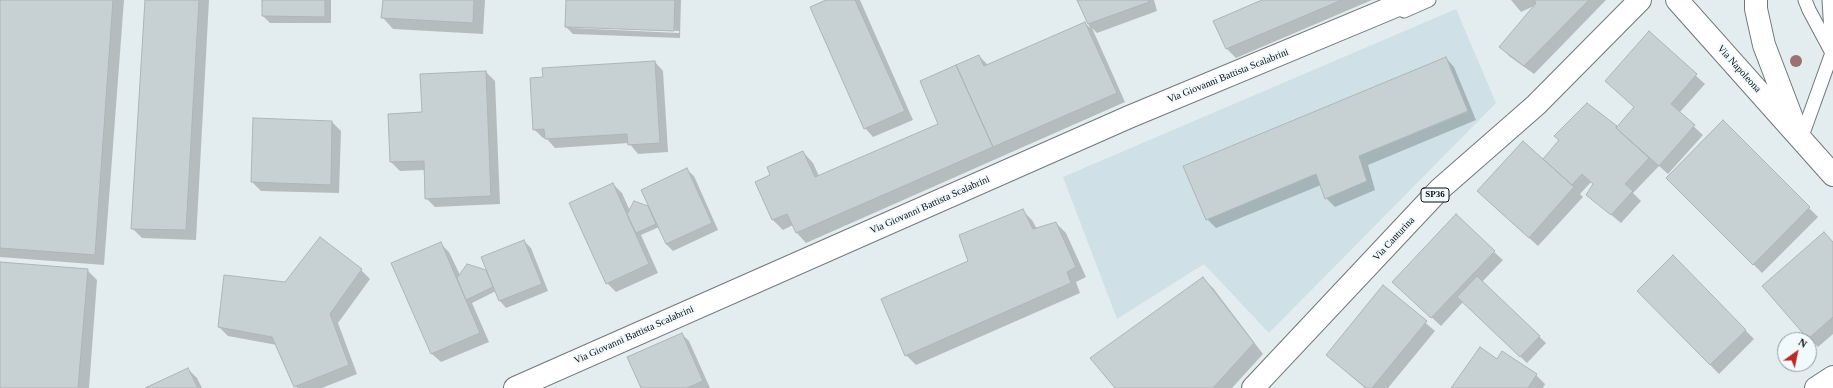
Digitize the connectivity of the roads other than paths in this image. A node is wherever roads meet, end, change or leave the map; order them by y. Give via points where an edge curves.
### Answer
1 (1410, 0) edge
2 (1429, 0) edge
3 (1677, 0) edge
4 (1756, 0) edge
5 (1805, 0) edge
6 (1829, 0) edge
7 (1632, 4) edge
8 (1348, 27) junction
9 (1832, 52) edge
10 (1801, 139) junction
11 (1833, 175) edge
12 (1833, 377) edge
13 (515, 388) edge
14 (1253, 388) edge
15 (1816, 388) edge

1 - 8 street, Via Giovanni Battista Scalabrini
2 - 8 lane, Via Giovanni Battista Scalabrini via 1364,28
3 - 10 street, Via Napoleona
4 - 10 street, Via Napoleona via 1764,45
5 - 9 lane
6 - 9 lane
7 - 14 street, Via Canturina / SP36 via 1536,105 1440,189
8 - 13 street, Via Giovanni Battista Scalabrini via 1129,117
9 - 10 lane
10 - 11 street, Via Napoleona
12 - 15 street

